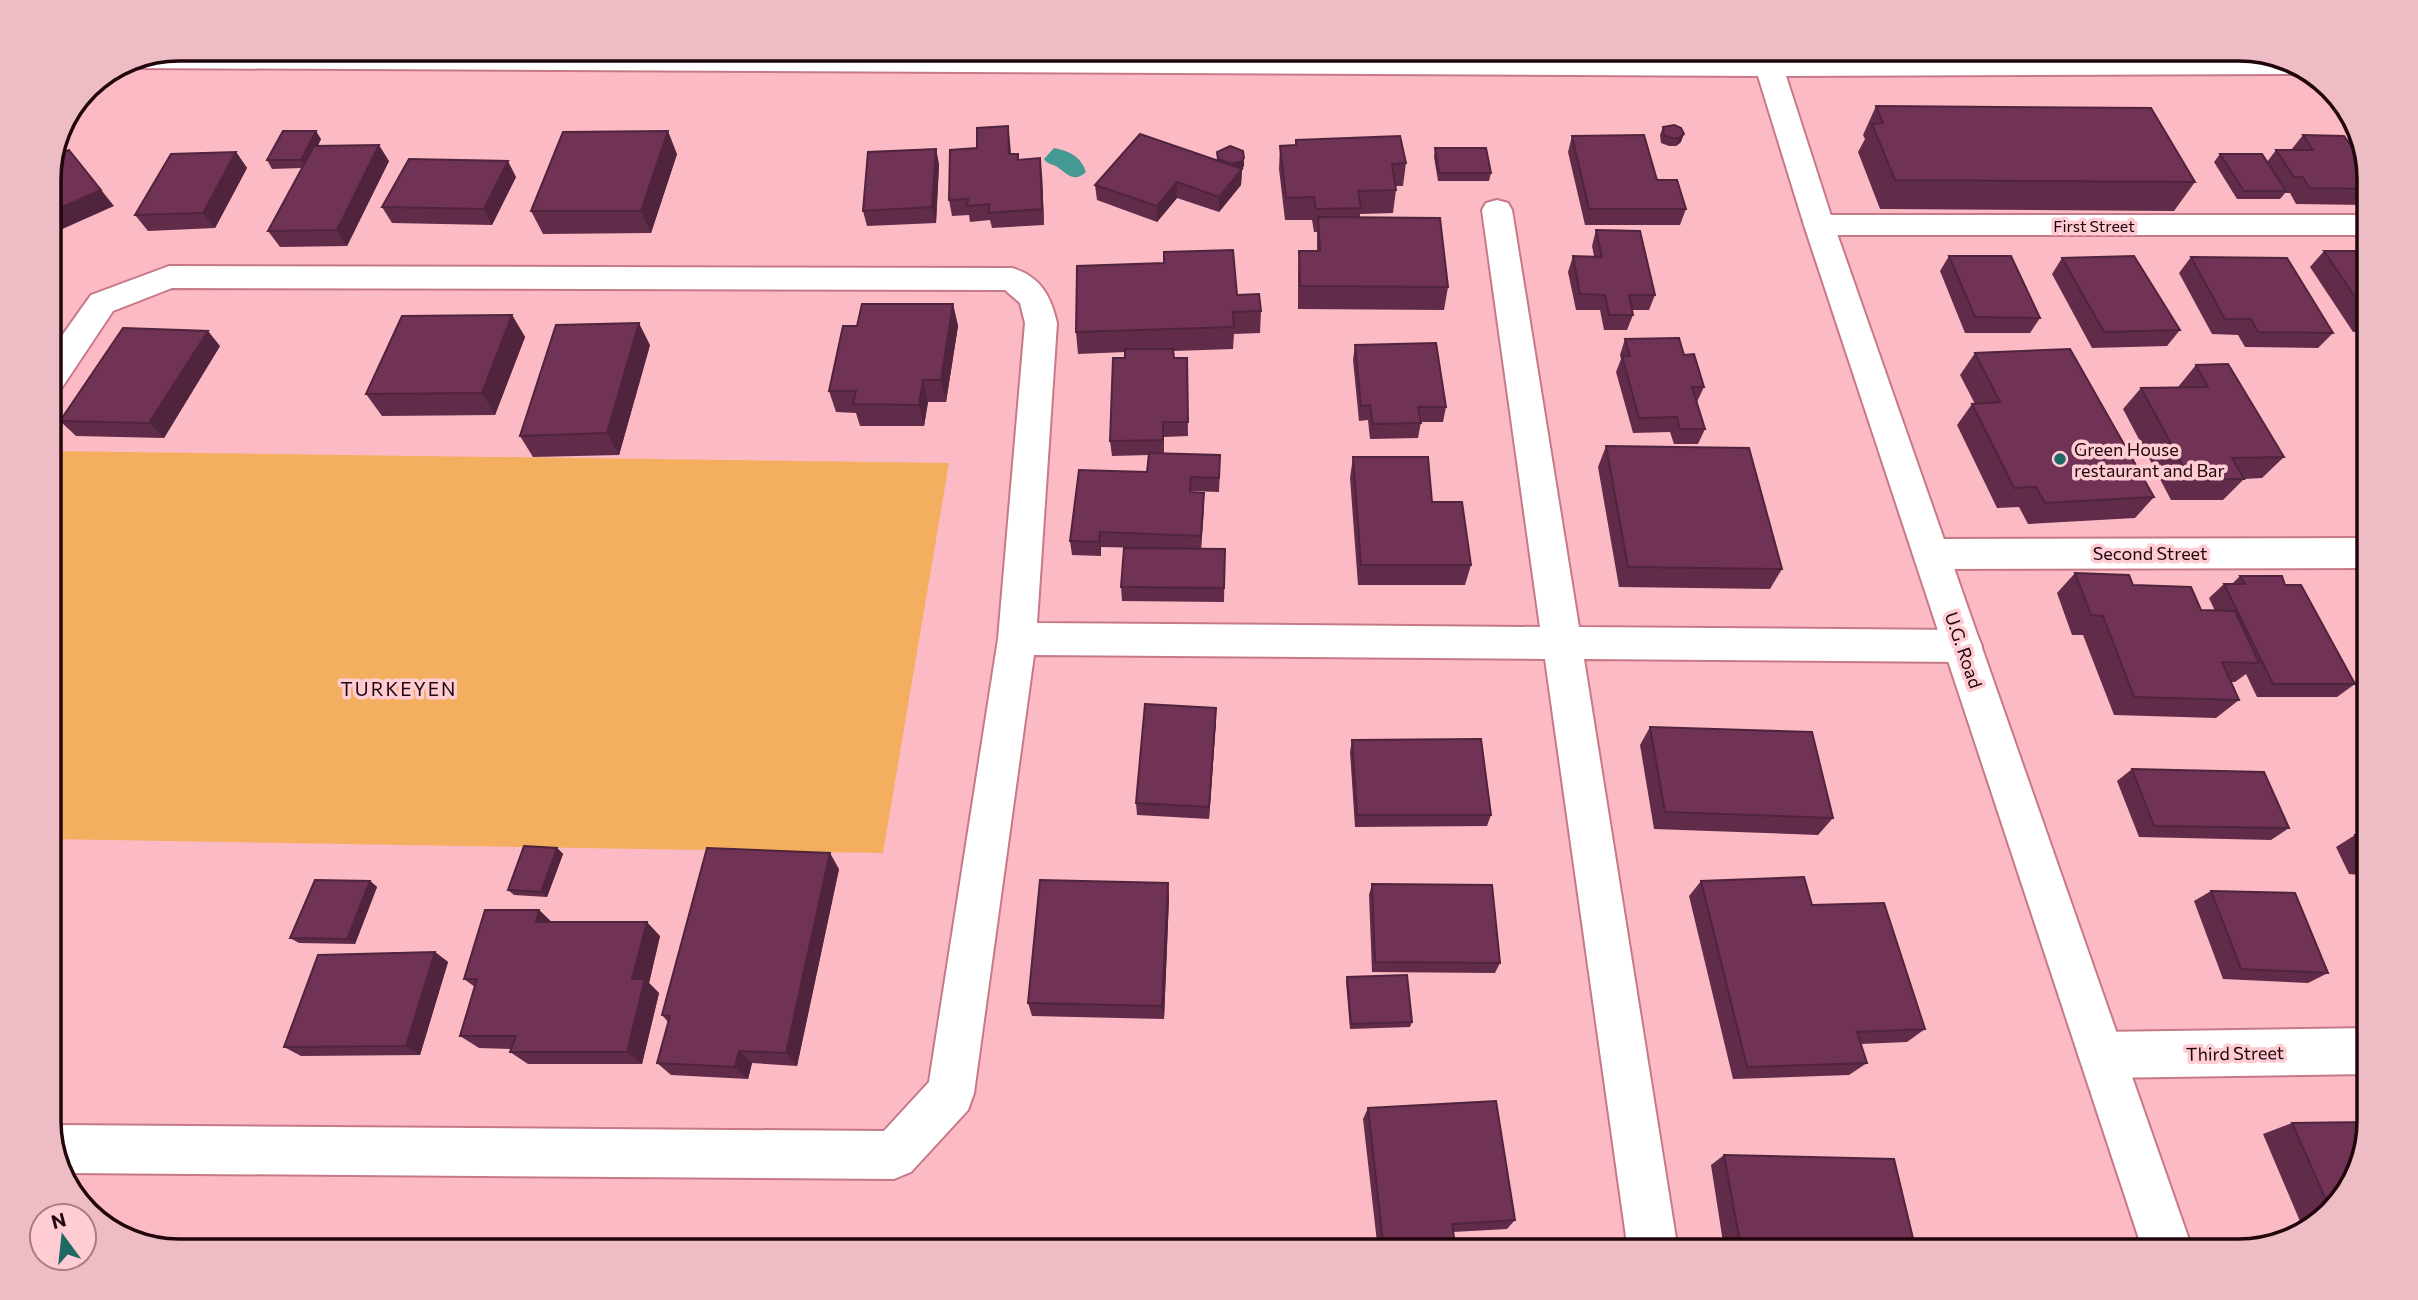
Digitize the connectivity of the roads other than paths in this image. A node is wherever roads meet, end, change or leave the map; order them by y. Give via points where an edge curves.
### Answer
1 (1768, 61) edge
2 (1901, 61) edge
3 (2273, 67) edge
4 (1497, 209) dead end
5 (1819, 225) junction
6 (2356, 225) edge
7 (62, 361) edge
8 (2356, 553) edge
9 (1931, 554) junction
10 (1017, 639) junction
11 (1562, 643) junction
12 (1963, 646) junction
13 (2357, 1051) edge
14 (2101, 1055) junction
15 (65, 1149) edge
16 (1651, 1239) edge
17 (2164, 1239) edge

1 - 5 street, U.G. Road
2 - 3 street
4 - 11 street
5 - 6 street, First Street
5 - 9 street, U.G. Road
7 - 10 street via 102,303 169,277 1012,279 1035,298 1041,323
8 - 9 street, Second Street
9 - 12 street, U.G. Road
10 - 11 street
10 - 15 street via 951,1093 894,1155
11 - 12 street
11 - 16 street
12 - 14 street, U.G. Road
13 - 14 street, Third Street
14 - 17 street, U.G. Road

